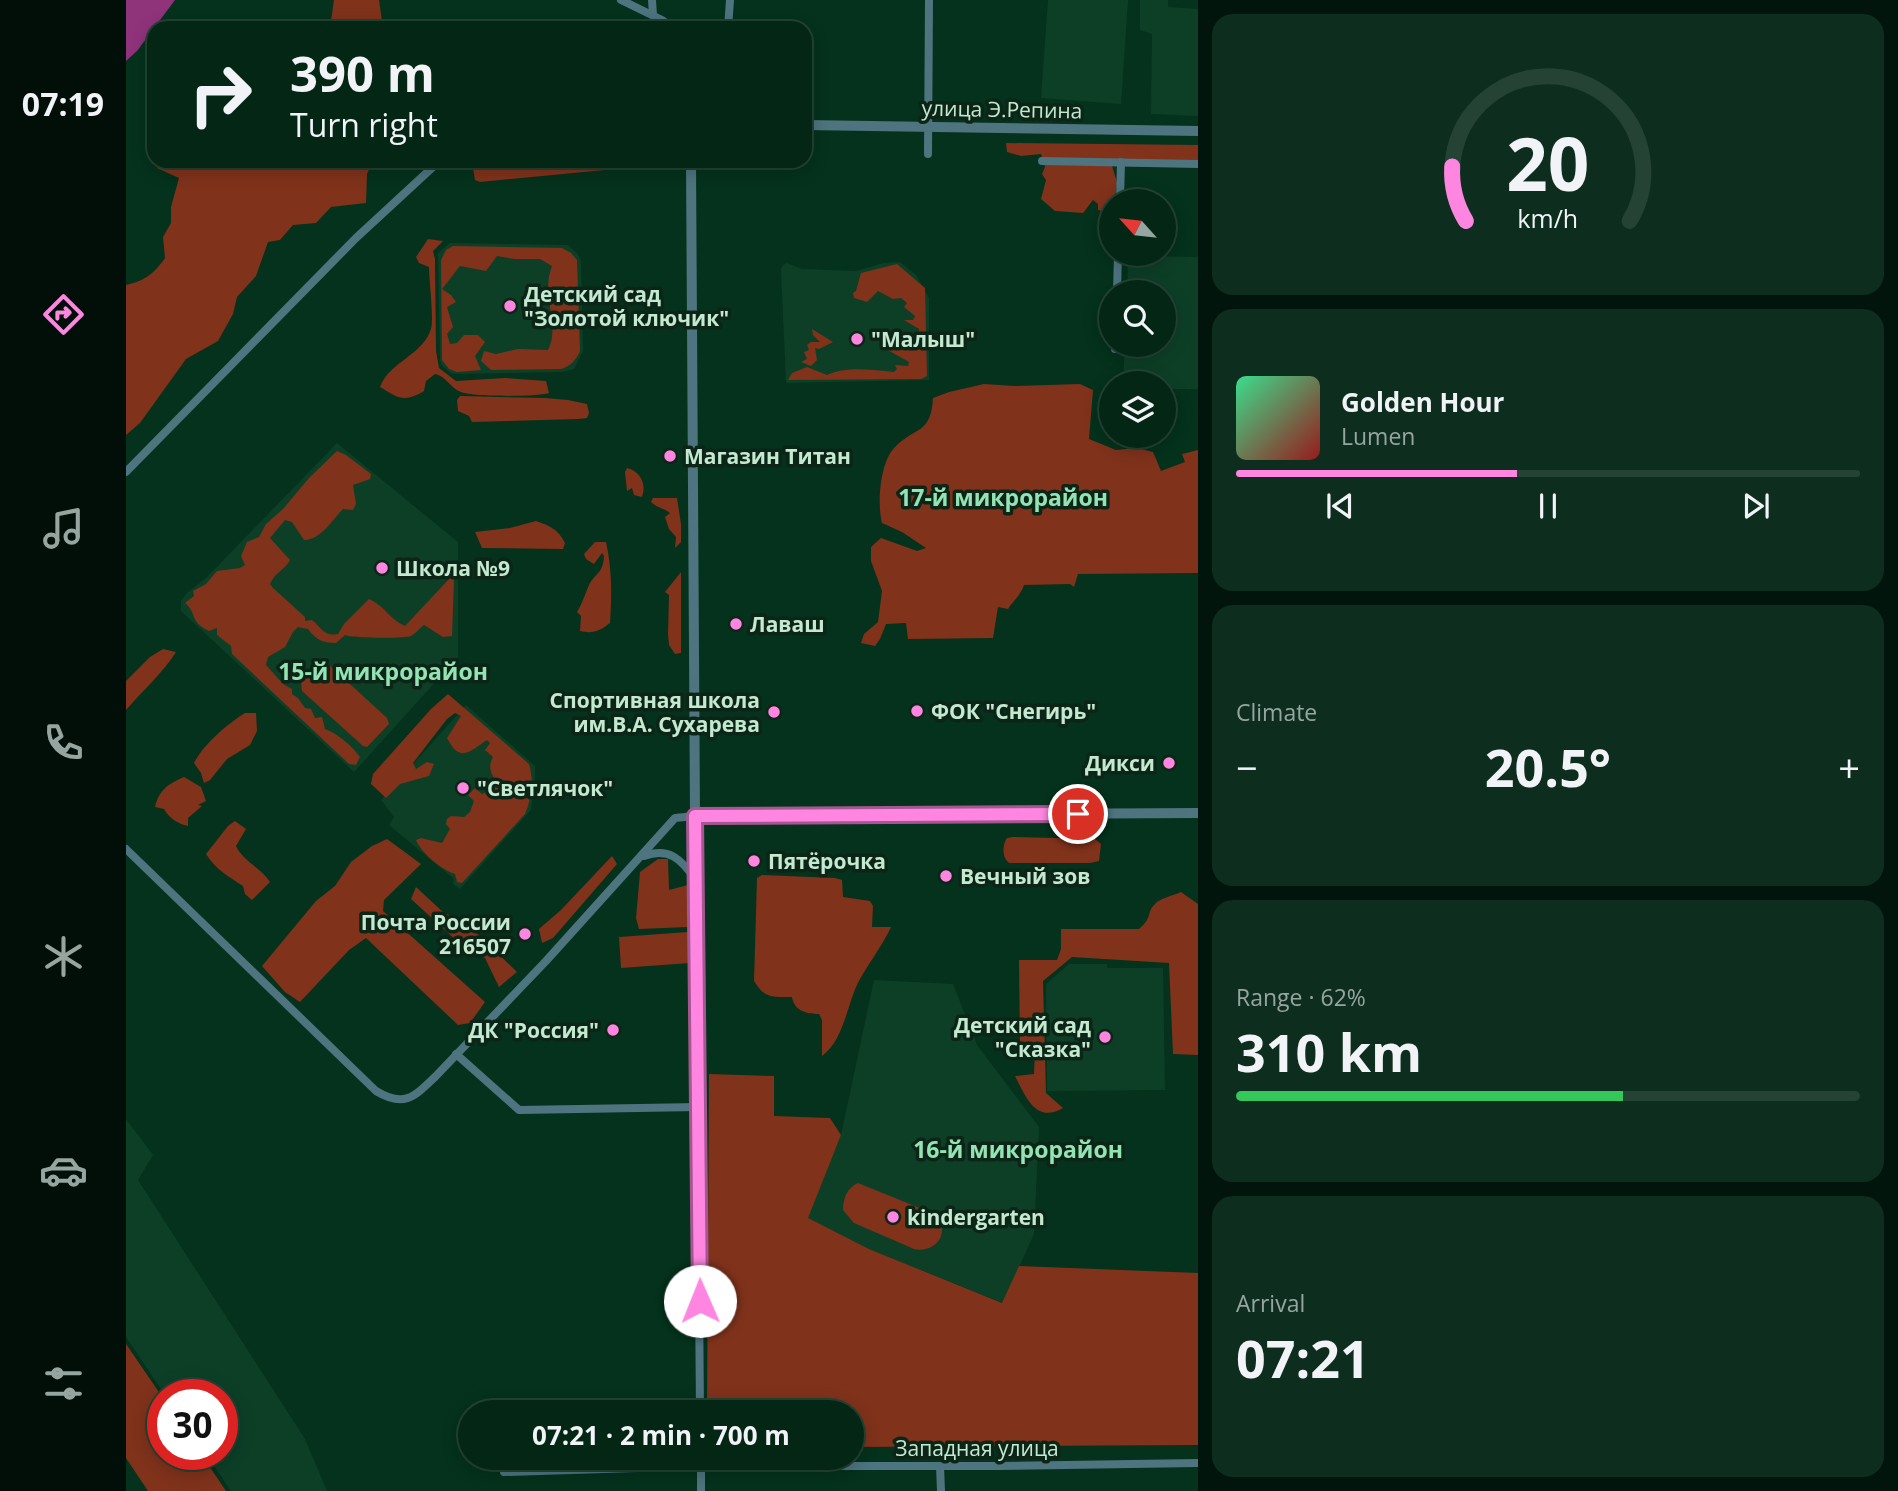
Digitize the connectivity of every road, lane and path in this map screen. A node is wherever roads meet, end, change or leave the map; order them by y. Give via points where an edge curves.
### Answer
1 (621, 0) edge
2 (652, 0) edge
3 (730, 0) edge
4 (929, 0) edge
5 (653, 15) junction
6 (662, 21) edge
7 (728, 21) edge
8 (812, 125) edge
9 (928, 127) junction
10 (1198, 131) edge
11 (928, 154) dead end
12 (1042, 161) dead end
13 (1121, 162) junction
14 (1198, 164) edge
15 (432, 168) edge
16 (691, 168) edge
17 (695, 168) edge
18 (690, 178) junction
19 (1120, 189) edge
20 (126, 472) edge
21 (1198, 813) edge
22 (695, 816) junction
23 (126, 849) edge
24 (641, 857) junction
25 (695, 880) junction
26 (456, 1054) junction
27 (698, 1107) junction
28 (700, 1400) edge
29 (1198, 1463) edge
30 (864, 1465) edge
31 (940, 1466) junction
32 (543, 1470) edge
33 (701, 1470) edge
34 (504, 1472) dead end
35 (701, 1491) edge
36 (941, 1491) edge

1 - 5 street
2 - 5 street
3 - 7 street
4 - 9 street
5 - 6 street
8 - 9 street, улица Э.Репина
9 - 10 street, улица Э.Репина
9 - 11 street
12 - 13 street
13 - 14 street
13 - 19 street
15 - 20 street via 356,237
16 - 18 street
17 - 18 street
18 - 22 street
21 - 22 street
22 - 24 street via 675,818
22 - 25 street
23 - 26 street via 376,1091 391,1100 407,1099
24 - 25 street via 671,853
24 - 26 street
25 - 27 street
26 - 27 street via 519,1110
27 - 28 street
29 - 31 street, Западная улица
30 - 31 street, Западная улица
31 - 36 street
32 - 34 street, Западная улица
33 - 35 street

